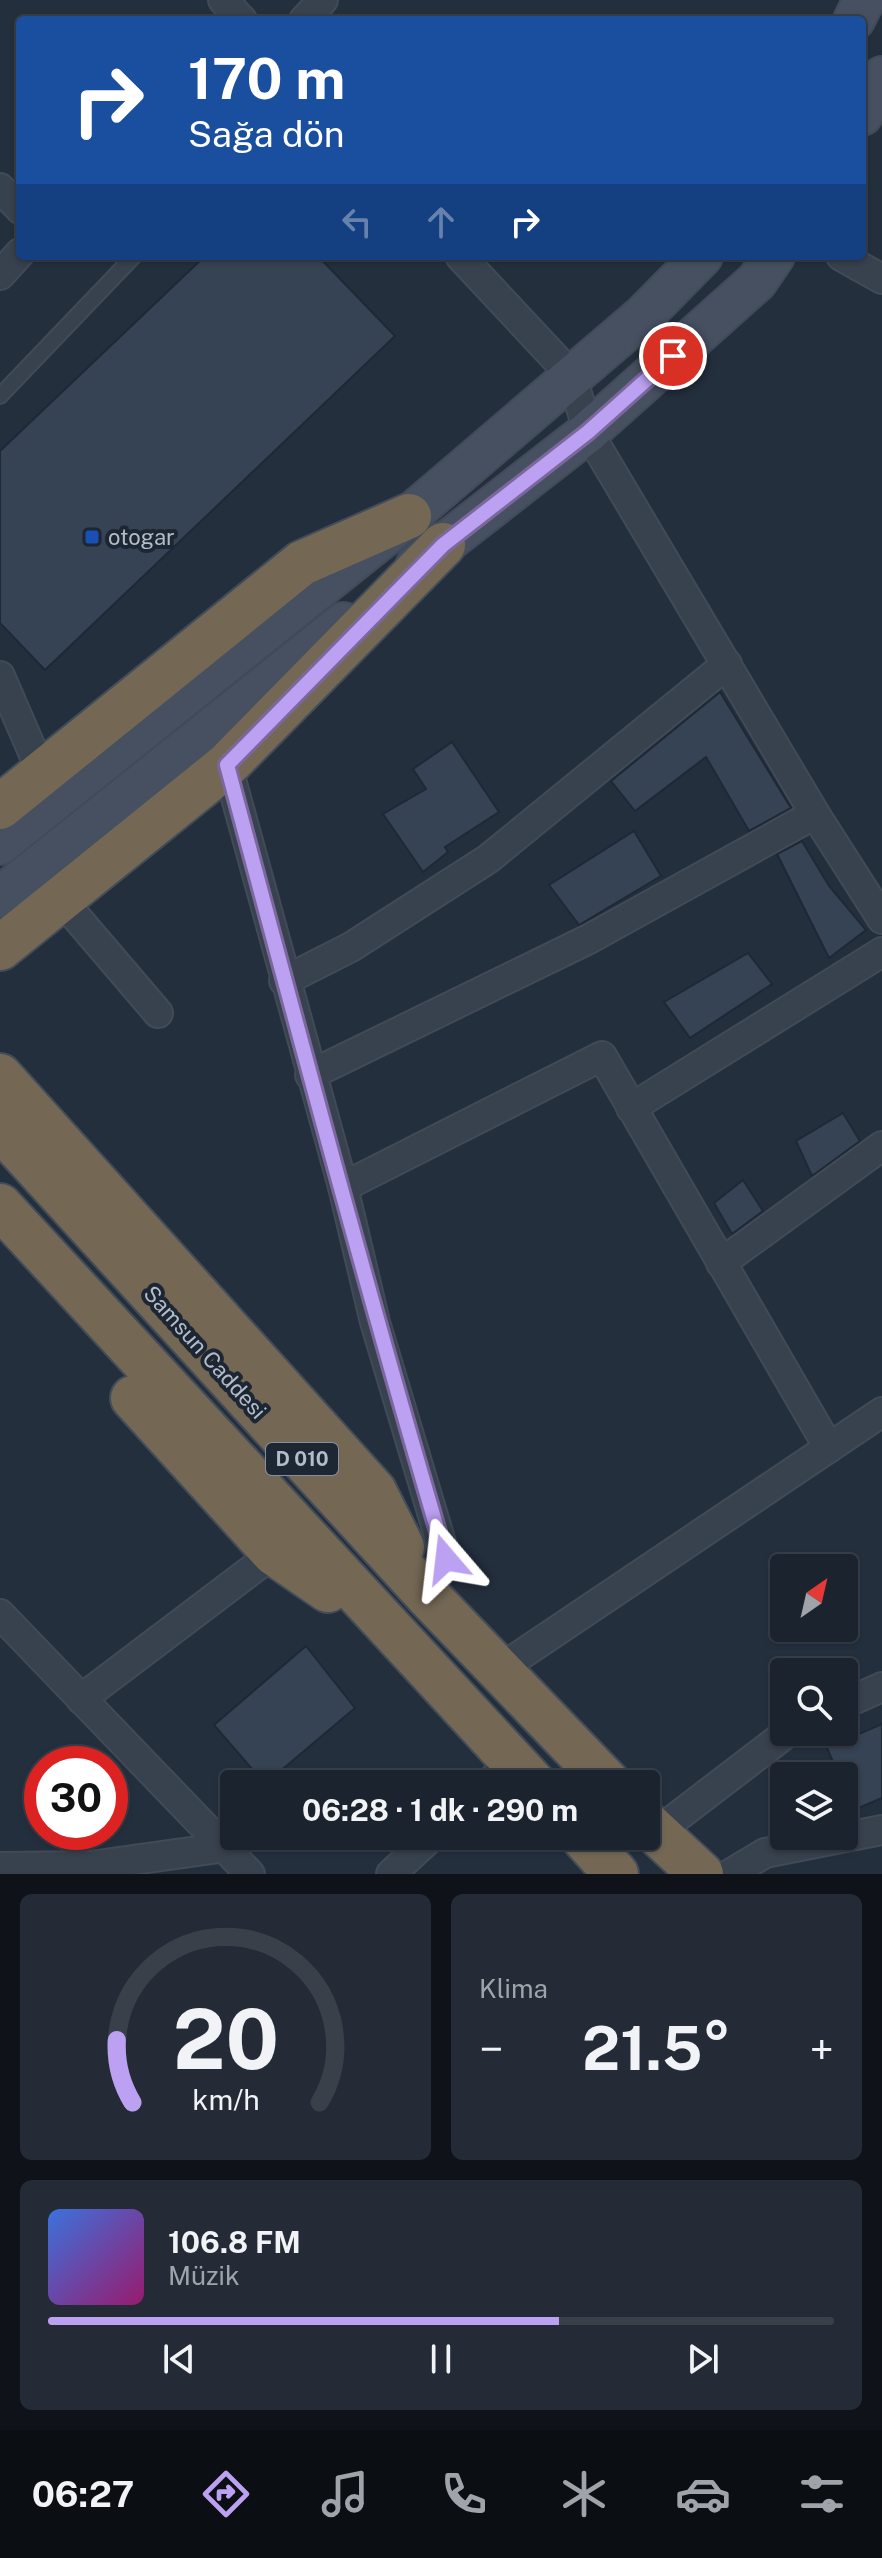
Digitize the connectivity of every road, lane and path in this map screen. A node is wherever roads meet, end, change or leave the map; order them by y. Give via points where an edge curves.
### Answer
1 (323, 0) edge
2 (308, 16) edge
3 (882, 77) edge
4 (866, 107) edge
5 (0, 188) edge
6 (16, 205) edge
7 (16, 257) edge
8 (130, 260) edge
9 (464, 260) edge
10 (698, 260) edge
11 (771, 260) edge
12 (848, 260) edge
13 (0, 275) edge
14 (882, 279) edge
15 (572, 376) junction
16 (0, 396) edge
17 (588, 432) junction
18 (409, 516) junction
19 (443, 545) junction
20 (727, 664) junction
21 (0, 676) edge
22 (227, 765) junction
23 (42, 773) junction
24 (0, 807) edge
25 (815, 814) junction
26 (0, 844) edge
27 (0, 897) edge
28 (59, 897) junction
29 (882, 919) edge
30 (0, 948) edge
31 (882, 952) edge
32 (284, 981) junction
33 (158, 1013) dead end
34 (310, 1075) junction
35 (0, 1076) edge
36 (631, 1108) junction
37 (0, 1128) edge
38 (882, 1146) edge
39 (343, 1187) junction
40 (0, 1206) edge
41 (0, 1251) edge
42 (721, 1263) junction
43 (882, 1412) edge
44 (829, 1448) junction
45 (274, 1553) junction
46 (427, 1595) junction
47 (0, 1614) edge
48 (397, 1638) junction
49 (500, 1669) junction
50 (882, 1687) edge
51 (858, 1698) edge
52 (81, 1699) junction
53 (770, 1745) edge
54 (507, 1770) edge
55 (596, 1770) edge
56 (660, 1822) edge
57 (882, 1830) edge
58 (660, 1836) edge
59 (220, 1841) edge
60 (220, 1848) edge
61 (229, 1850) edge
62 (417, 1850) edge
63 (595, 1850) edge
64 (0, 1867) edge
65 (250, 1874) edge
66 (391, 1874) edge
67 (616, 1874) edge
68 (701, 1874) edge
69 (730, 1874) edge

1 - 2 street
3 - 4 main road
5 - 6 street
7 - 13 street
8 - 16 lane
9 - 15 street
10 - 15 main road
11 - 17 main road via 757,281
12 - 14 street
15 - 17 street
15 - 18 main road
17 - 19 main road
17 - 20 street
18 - 23 highway via 302,563
18 - 26 main road
19 - 22 highway
19 - 27 main road
20 - 25 street
20 - 32 street via 488,859 351,947
21 - 23 street
22 - 28 highway
22 - 32 street
23 - 24 highway
25 - 29 street
25 - 34 street via 589,939
28 - 30 highway
28 - 33 street
31 - 36 street
32 - 34 street
34 - 39 street
35 - 46 highway via 374,1491
36 - 39 street via 602,1056
36 - 42 street
37 - 46 highway, Samsun Caddesi / D 010
38 - 42 street
39 - 46 street via 375,1322 446,1559
40 - 48 highway, D 010
41 - 45 highway
42 - 44 street
43 - 44 street
44 - 49 street
45 - 48 highway
45 - 52 street
46 - 49 highway, Samsun Caddesi / D 010
47 - 52 street
48 - 54 highway, D 010
49 - 55 highway, Samsun Caddesi / D 010
50 - 51 street
52 - 59 street
53 - 56 street
57 - 69 street via 765,1853
58 - 68 highway
60 - 64 street via 90,1866
61 - 65 street
62 - 66 street
63 - 67 highway

